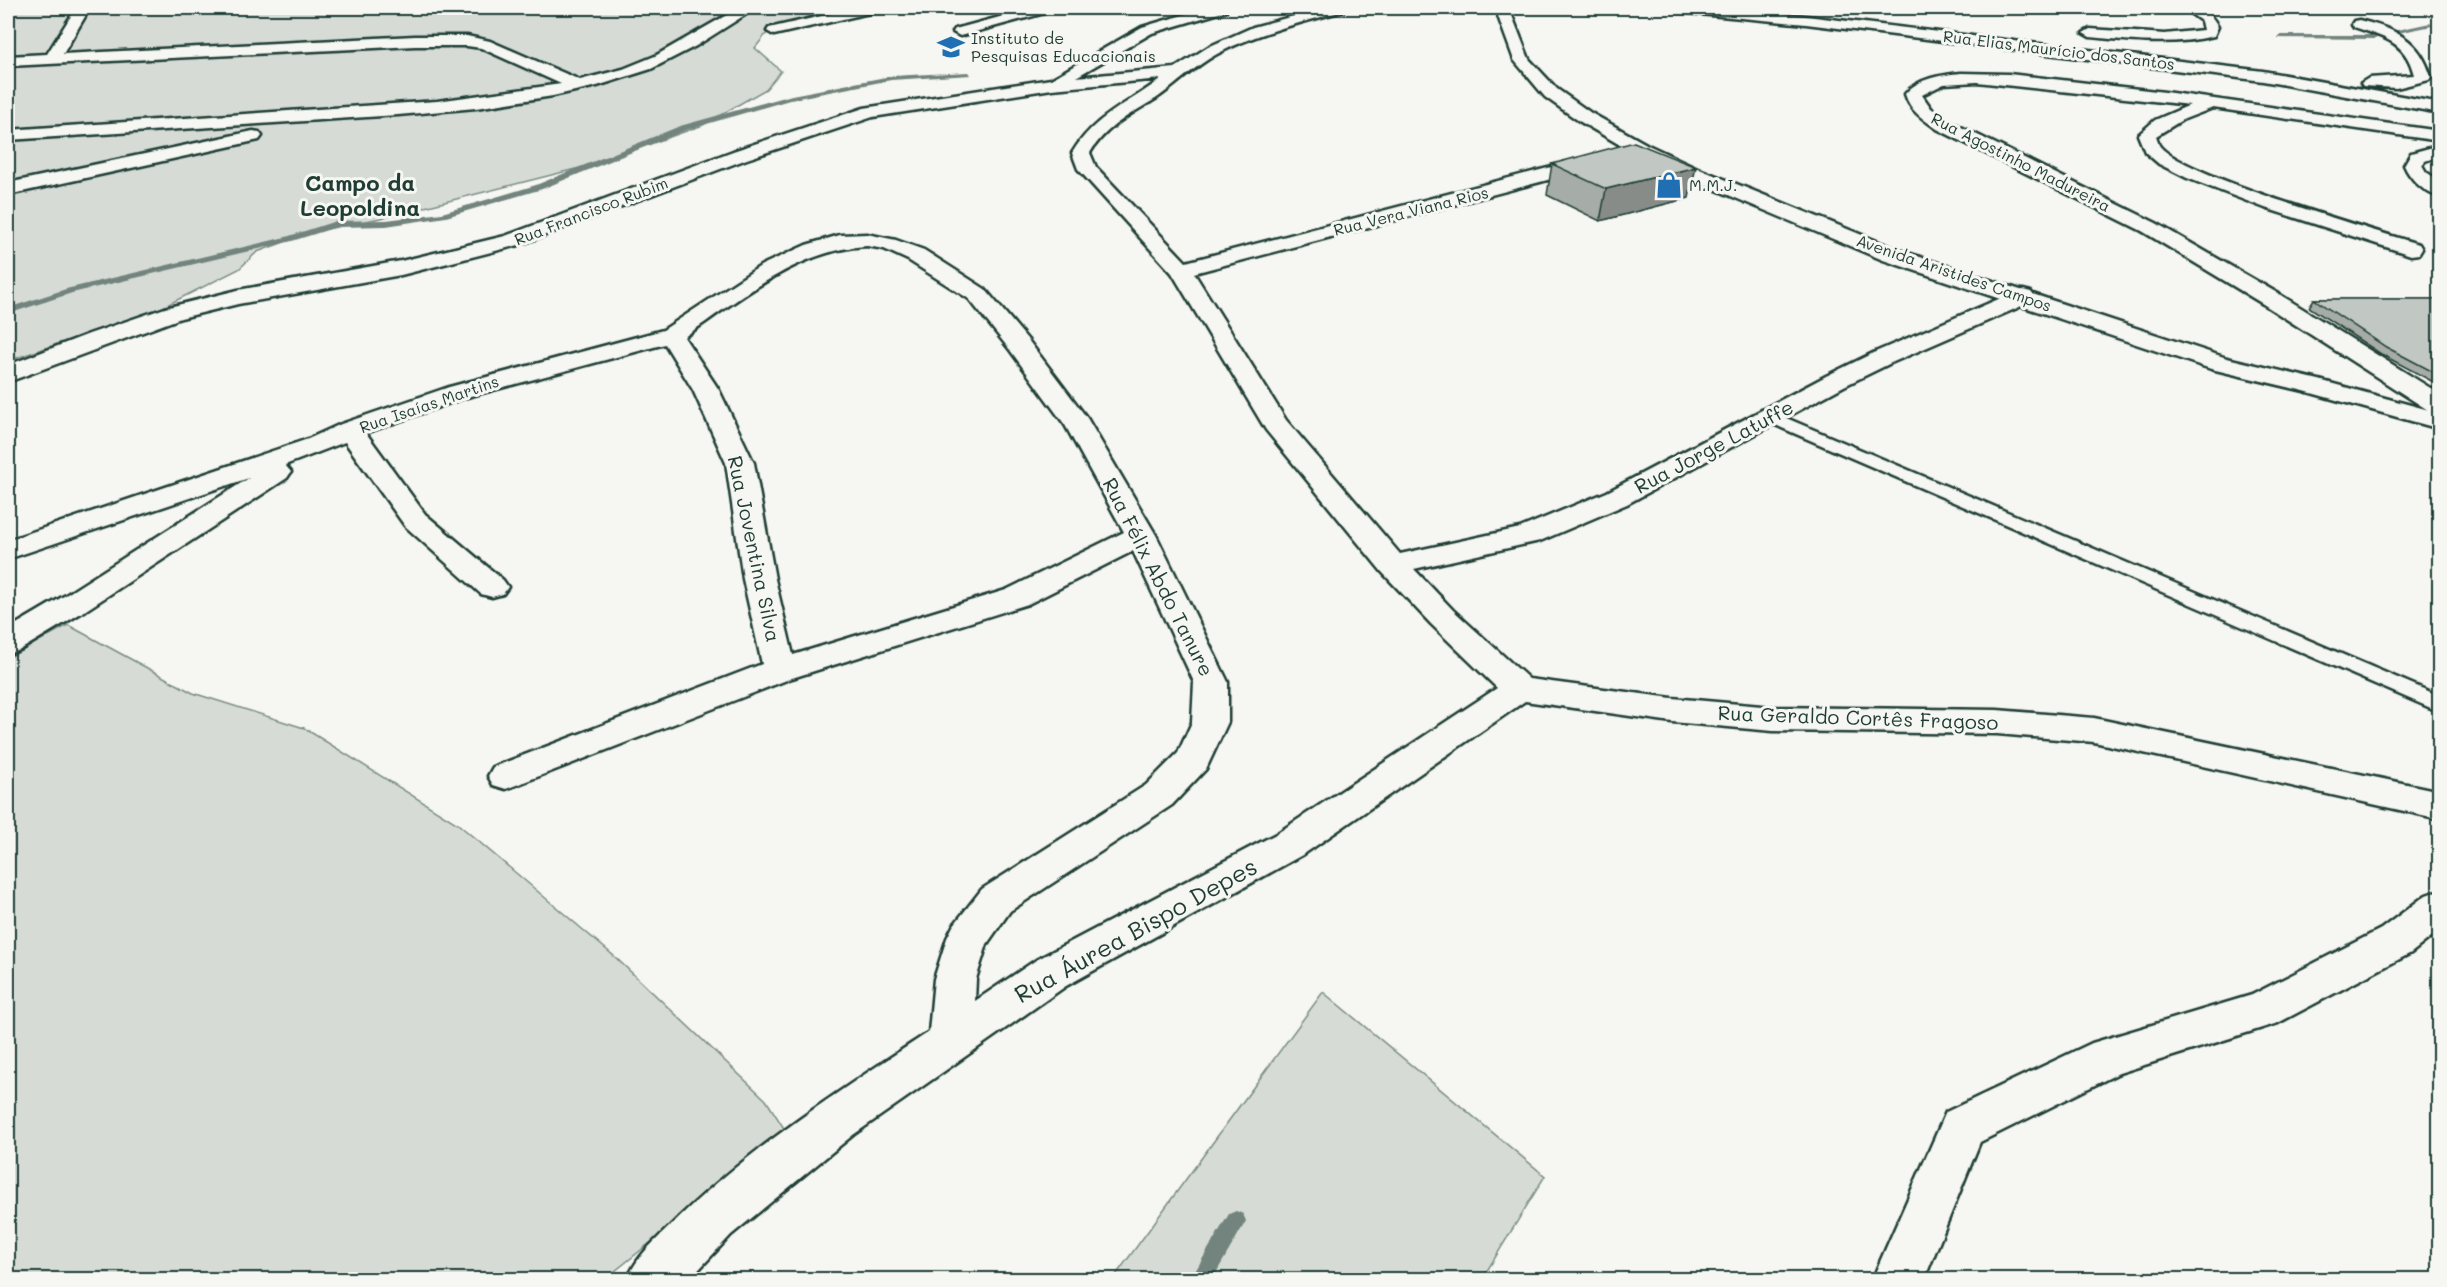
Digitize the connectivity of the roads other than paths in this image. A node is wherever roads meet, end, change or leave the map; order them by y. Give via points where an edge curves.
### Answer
1 (82, 8) edge
2 (749, 8) edge
3 (873, 8) edge
4 (1047, 8) edge
5 (1221, 8) edge
6 (1338, 8) edge
7 (1501, 8) edge
8 (1677, 8) edge
9 (2190, 8) edge
10 (1806, 20) junction
11 (1959, 24) dead end
12 (2359, 24) dead end
13 (774, 31) dead end
14 (960, 32) dead end
15 (2075, 32) dead end
16 (52, 59) junction
17 (8, 61) edge
18 (1178, 73) junction
19 (2262, 76) junction
20 (1052, 84) junction
21 (577, 85) junction
22 (2213, 104) junction
23 (2439, 108) edge
24 (360, 112) junction
25 (8, 135) edge
26 (2439, 136) edge
27 (1641, 148) junction
28 (2439, 150) edge
29 (8, 189) edge
30 (2439, 191) edge
31 (840, 241) joint
32 (2411, 249) dead end
33 (1181, 270) junction
34 (2023, 297) junction
35 (671, 335) junction
36 (8, 374) edge
37 (2439, 406) edge
38 (1772, 417) junction
39 (2439, 421) edge
40 (350, 430) junction
41 (318, 445) junction
42 (1141, 535) junction
43 (8, 550) edge
44 (1394, 565) junction
45 (492, 587) dead end
46 (8, 643) edge
47 (780, 670) junction
48 (1520, 689) junction
49 (2439, 705) edge
50 (506, 776) dead end
51 (2439, 805) edge
52 (2439, 906) edge
53 (950, 1042) junction
54 (653, 1280) edge
55 (1898, 1280) edge

1 - 16 main road
2 - 21 main road via 658,60 631,72
3 - 13 main road
4 - 14 main road
5 - 20 main road via 1147,30
6 - 18 main road via 1233,40
7 - 27 main road, Avenida Aristides Campos via 1522,60 1551,93
8 - 10 main road, Rua Elias Maurício dos Santos
9 - 15 main road via 2207,19 2211,27 2208,33 2175,37
10 - 11 main road
10 - 19 main road, Rua Elias Maurício dos Santos
12 - 19 main road via 2410,47 2420,59 2423,77 2397,83 2369,83
16 - 17 main road
16 - 21 main road via 467,41 485,44
18 - 20 main road, Rua Francisco Rubim
18 - 33 main road via 1158,90 1112,117 1089,137 1081,153 1087,169
19 - 23 main road, Rua Elias Maurício dos Santos
20 - 36 main road, Rua Francisco Rubim via 912,104 828,123 512,241 412,266 238,297 173,313
21 - 24 main road via 485,102
22 - 26 main road, Rua Agostinho Madureira
22 - 32 main road via 2157,126 2147,135 2151,148 2167,160 2225,187
22 - 37 main road, Rua Agostinho Madureira via 1969,78 1926,84 1913,94 1915,103 1943,125 2149,227
24 - 25 main road
24 - 29 main road
27 - 33 main road, Rua Vera Viana Rios
27 - 34 main road, Avenida Aristides Campos via 1891,255
28 - 30 main road via 2418,157 2413,165 2418,175
31 - 35 main road, Rua Isaías Martins via 770,270
31 - 42 main road, Rua Félix Abdo Tanure via 889,244 916,255 977,294 1078,424
33 - 44 main road via 1275,424
34 - 38 main road, Rua Jorge Latuffe via 1882,358
34 - 39 main road, Avenida Aristides Campos via 2220,364
35 - 40 main road, Rua Isaías Martins via 537,369
35 - 47 main road, Rua Joventina Silva via 706,390 740,462 759,579
38 - 44 main road, Rua Jorge Latuffe via 1617,498 1529,535
38 - 49 lane
40 - 41 main road, Rua Isaías Martins
40 - 45 main road via 416,520
41 - 43 main road, Rua Isaías Martins
41 - 46 main road
42 - 47 main road via 1017,597
42 - 53 main road, Rua Félix Abdo Tanure via 1211,682 1209,722 1193,760 1159,795 996,900 968,938 955,979
44 - 48 main road via 1442,617
47 - 50 main road
48 - 51 main road, Rua Geraldo Cortês Fragoso via 1773,719 1997,722 2094,729
48 - 53 main road, Rua Áurea Bispo Depes via 1290,844 1051,973
52 - 55 main road via 2396,941 2263,1010 2108,1057 1963,1127
53 - 54 main road, Rua Áurea Bispo Depes via 836,1120 713,1218

